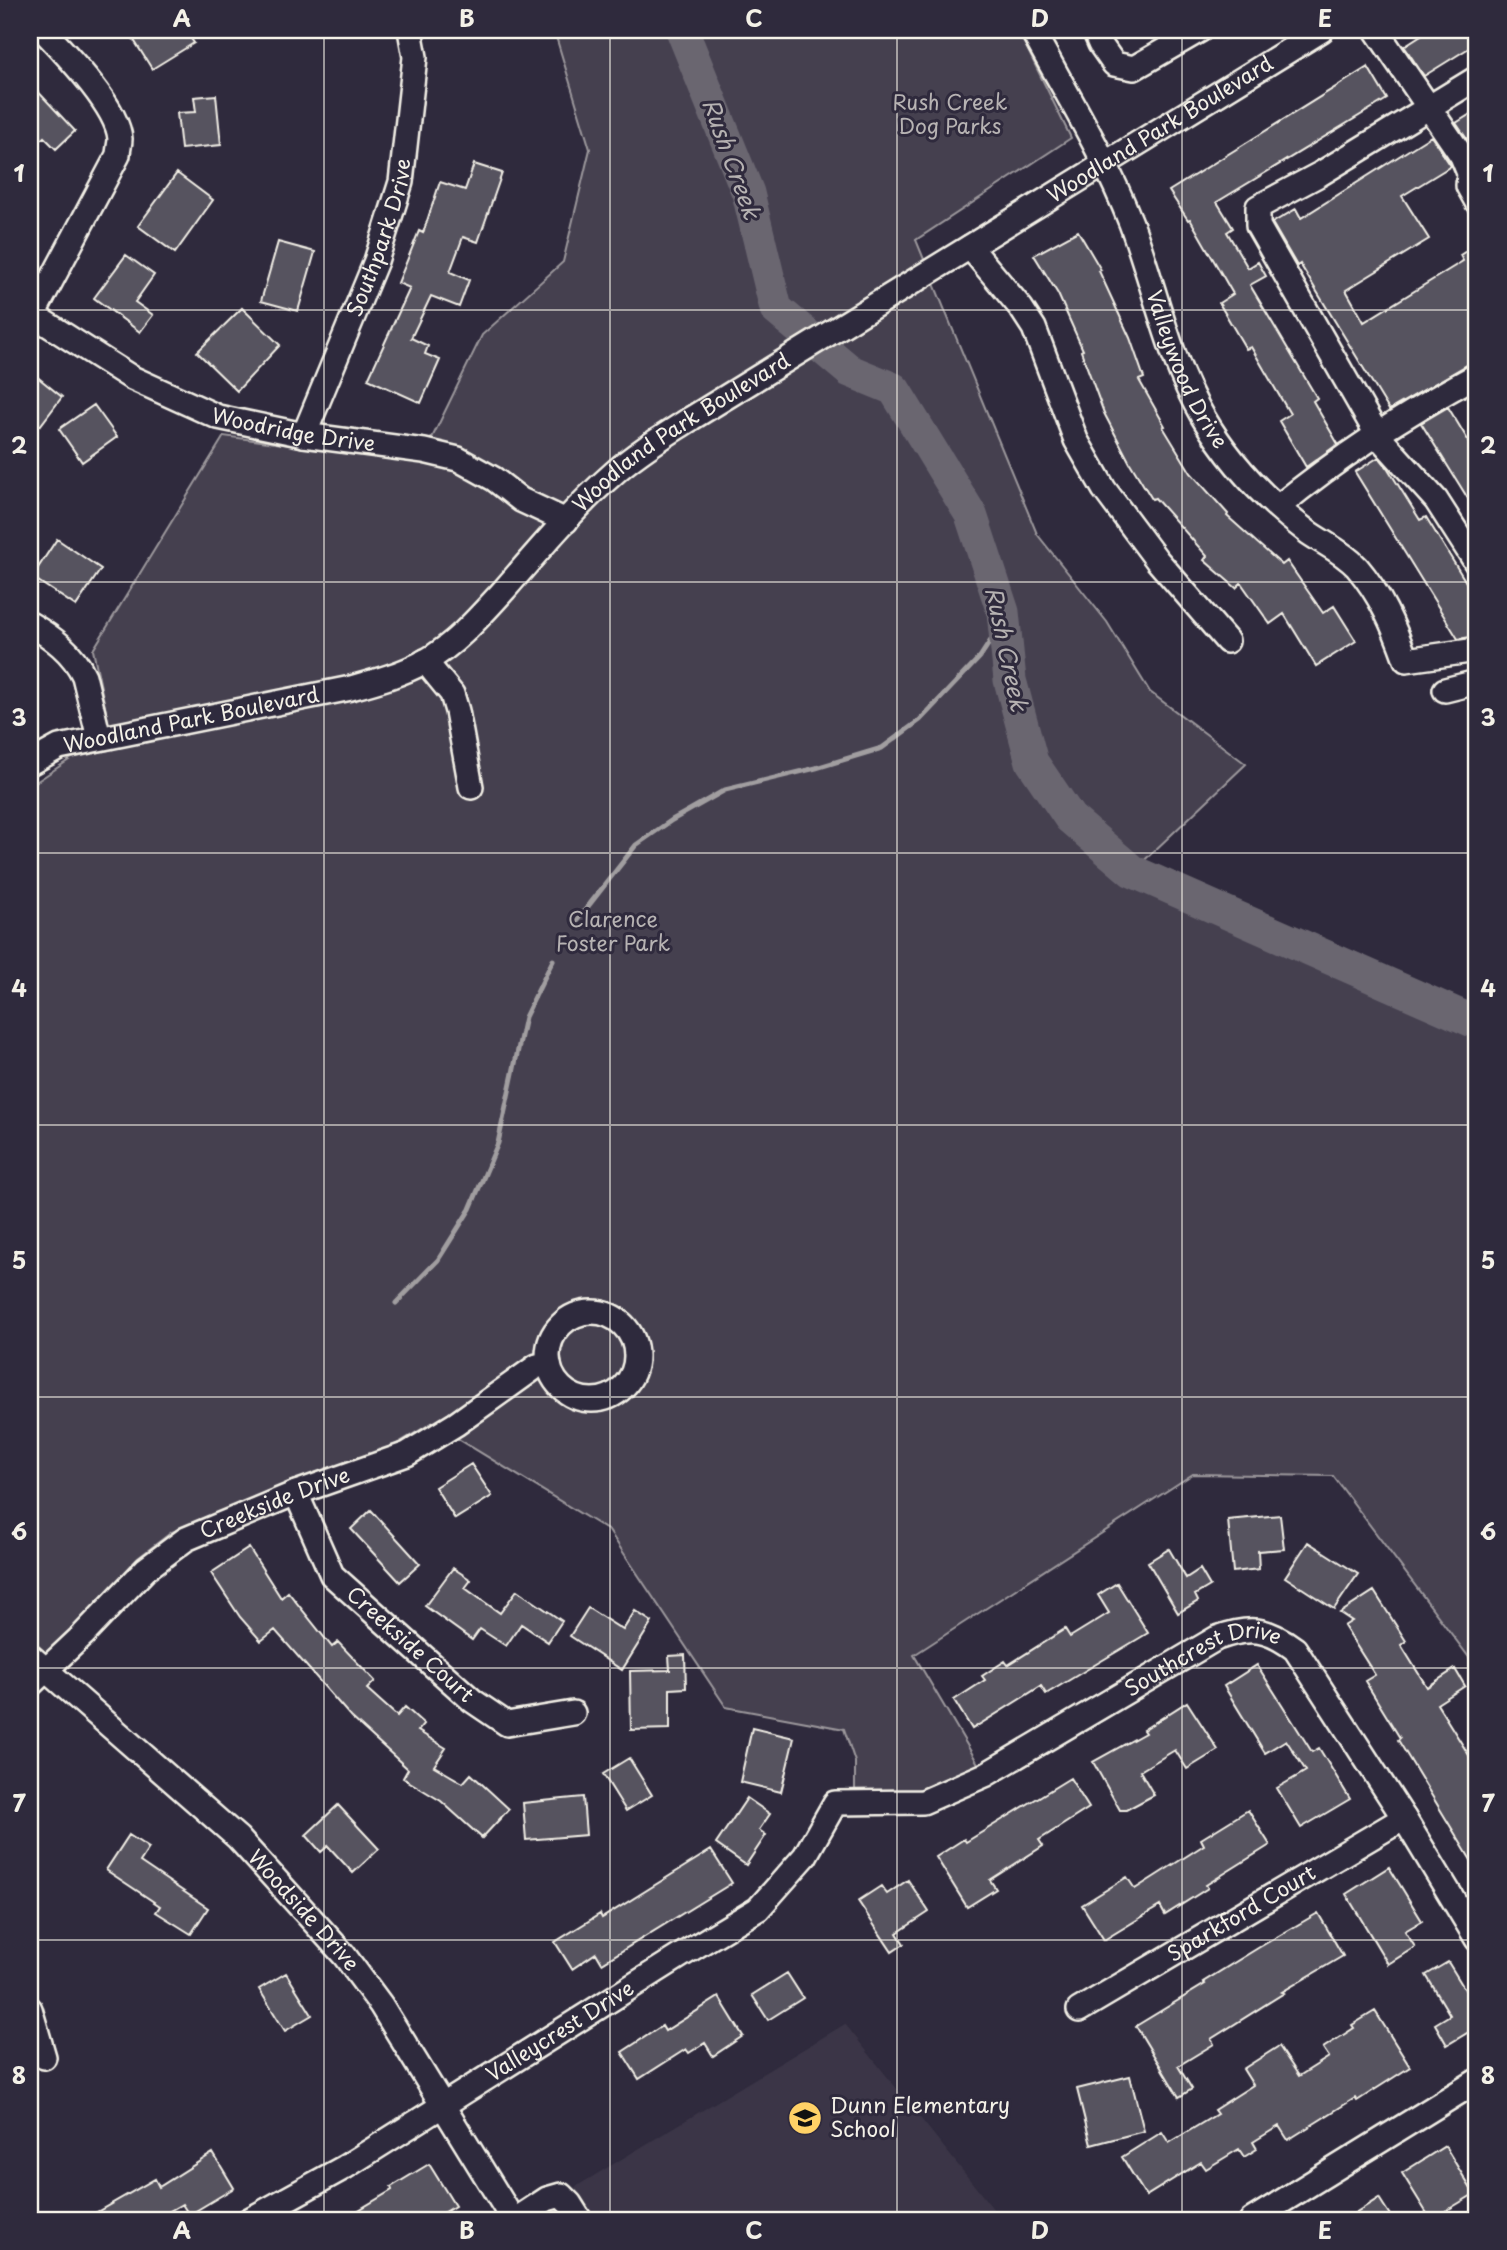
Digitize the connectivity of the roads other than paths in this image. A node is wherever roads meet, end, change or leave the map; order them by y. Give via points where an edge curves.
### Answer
1 (43, 30) edge
2 (410, 30) edge
3 (1032, 30) edge
4 (1094, 30) edge
5 (1200, 30) edge
6 (1376, 30) edge
7 (1308, 33) edge
8 (1477, 78) edge
9 (1430, 108) junction
10 (1104, 164) junction
11 (1477, 202) edge
12 (970, 247) junction
13 (31, 314) edge
14 (1477, 375) edge
15 (304, 435) junction
16 (1378, 436) junction
17 (1278, 507) junction
18 (566, 521) junction
19 (1477, 564) edge
20 (30, 624) edge
21 (1227, 641) dead end
22 (1477, 650) edge
23 (425, 661) junction
24 (1477, 682) edge
25 (1445, 691) dead end
26 (99, 738) junction
27 (30, 763) edge
28 (471, 787) dead end
29 (549, 1365) dead end
30 (296, 1493) junction
31 (35, 1670) edge
32 (573, 1713) dead end
33 (835, 1803) joint
34 (1404, 1818) junction
35 (1477, 1939) edge
36 (30, 2009) edge
37 (1079, 2010) dead end
38 (44, 2057) dead end
39 (1477, 2081) edge
40 (443, 2106) junction
41 (248, 2220) edge
42 (514, 2220) edge
43 (580, 2220) edge
44 (1252, 2220) edge

1 - 13 street via 90,82 120,137 118,155
2 - 15 street, Southpark Drive via 415,57 401,182 376,261
3 - 10 street, Valleywood Drive
4 - 5 street via 1114,64 1134,68
6 - 9 street
7 - 10 street, Woodland Park Boulevard
8 - 9 street
9 - 11 street via 1462,156 1469,173 1468,186
9 - 16 street via 1258,207 1258,226
10 - 12 street, Woodland Park Boulevard
10 - 17 street, Valleywood Drive via 1201,415 1226,453
12 - 18 street, Woodland Park Boulevard via 692,418 614,473
12 - 21 street via 1034,328 1076,440 1104,489
13 - 15 street, Woodridge Drive via 132,378 218,417
14 - 16 street via 1392,423
15 - 18 street, Woodridge Drive via 458,459
16 - 17 street
16 - 19 street via 1436,500
17 - 22 street, Valleywood Drive via 1356,566 1381,599 1406,660
18 - 23 street, Woodland Park Boulevard via 469,628
20 - 26 street via 54,638 80,666
23 - 26 street, Woodland Park Boulevard via 391,678 351,688
23 - 28 street via 452,694
24 - 25 street
26 - 27 street, Woodland Park Boulevard via 59,747
29 - 30 street, Creekside Drive via 537,1366 407,1454
30 - 31 street, Creekside Drive via 186,1539 146,1569 83,1635
30 - 32 street, Creekside Court via 332,1575 473,1702 507,1724
31 - 40 street, Woodside Drive via 238,1838 344,1955 381,2005
33 - 34 street, Southcrest Drive via 923,1802 985,1775 1217,1637 1240,1630 1264,1632 1294,1649
33 - 40 street, Valleycrest Drive via 805,1856 758,1909
34 - 35 street, Southcrest Drive
34 - 37 street, Sparkford Court
36 - 38 street
39 - 44 street
40 - 41 street, Valleycrest Drive
40 - 42 street, Woodside Drive
42 - 43 street via 547,2199 561,2196

